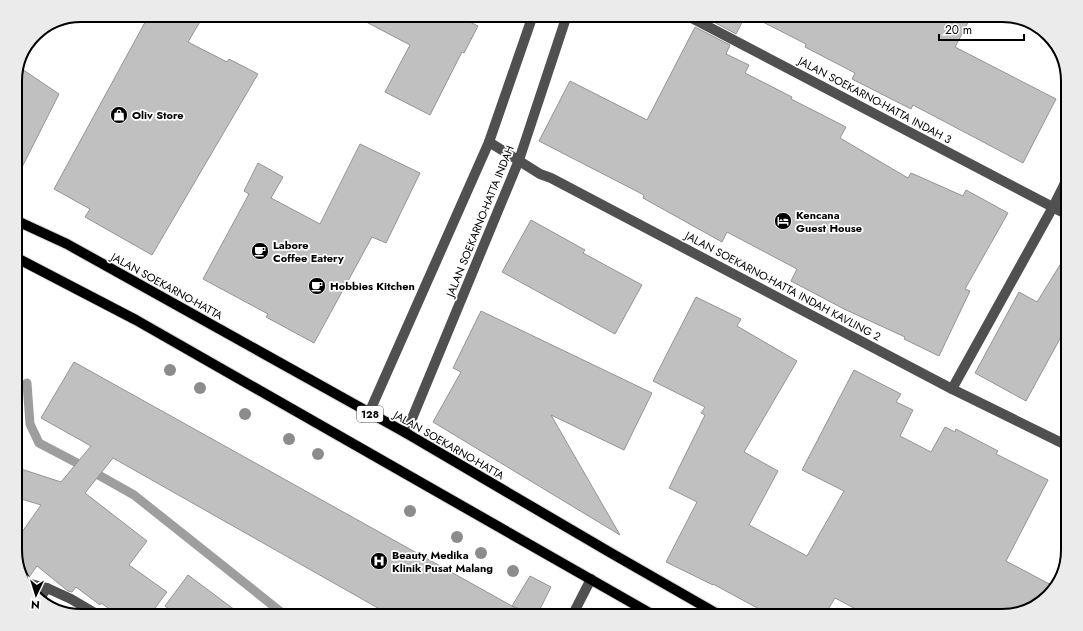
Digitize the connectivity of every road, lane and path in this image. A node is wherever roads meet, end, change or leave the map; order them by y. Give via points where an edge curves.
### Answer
1 (531, 22) edge
2 (565, 22) edge
3 (699, 22) edge
4 (489, 142) junction
5 (519, 160) junction
6 (1061, 191) edge
7 (1053, 207) junction
8 (1061, 211) edge
9 (22, 223) edge
10 (22, 261) edge
11 (952, 389) junction
12 (369, 414) junction
13 (406, 433) junction
14 (1061, 443) edge
15 (591, 580) junction
16 (56, 592) edge
17 (88, 609) edge
18 (576, 609) edge
19 (643, 609) edge
20 (709, 609) edge

1 - 4 street, JALAN SOEKARNO-HATTA INDAH
2 - 5 street, JALAN SOEKARNO-HATTA INDAH
3 - 7 street, JALAN SOEKARNO-HATTA INDAH 3
4 - 5 street, JALAN SOEKARNO-HATTA INDAH KAVLING 2
4 - 12 street, JALAN SOEKARNO-HATTA INDAH
5 - 11 street, JALAN SOEKARNO-HATTA INDAH KAVLING 2 via 540,174
5 - 13 street, JALAN SOEKARNO-HATTA INDAH
6 - 7 street
7 - 8 street, JALAN SOEKARNO-HATTA INDAH 3
7 - 11 street
9 - 12 main road, JALAN SOEKARNO-HATTA / 128 via 67,244
10 - 15 main road via 136,320
11 - 14 street, JALAN SOEKARNO-HATTA INDAH KAVLING 2
12 - 13 main road, JALAN SOEKARNO-HATTA / 128
13 - 20 main road, JALAN SOEKARNO-HATTA / 128
15 - 18 street
15 - 19 main road
16 - 17 street

